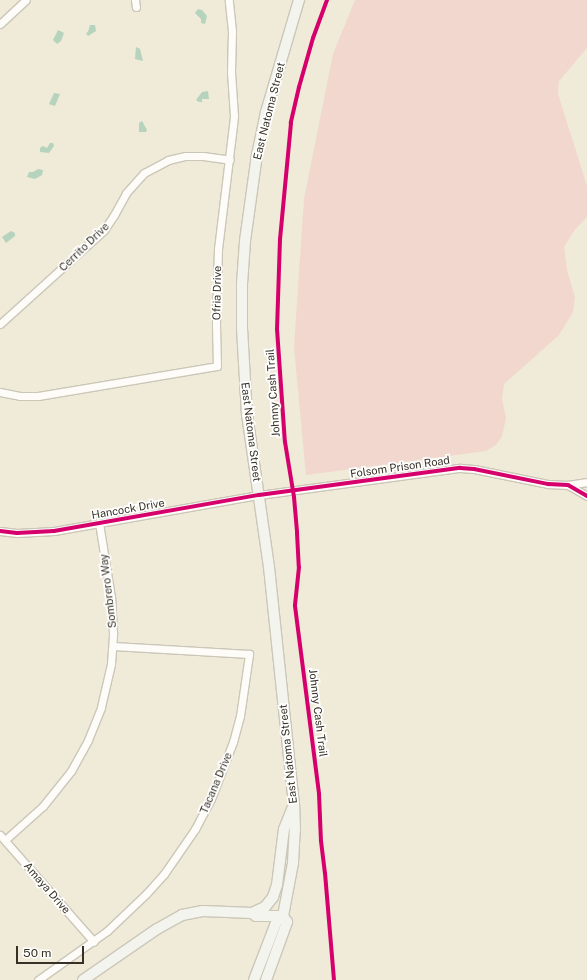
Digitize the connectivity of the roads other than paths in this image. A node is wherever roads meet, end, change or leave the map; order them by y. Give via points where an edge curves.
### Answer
1 (26, 0) edge
2 (229, 0) edge
3 (299, 0) edge
4 (0, 24) edge
5 (230, 160) junction
6 (0, 324) edge
7 (0, 392) edge
8 (587, 482) edge
9 (568, 485) junction
10 (259, 495) junction
11 (587, 496) edge
12 (99, 523) junction
13 (0, 531) edge
14 (113, 646) junction
15 (294, 805) junction
16 (2, 838) edge
17 (252, 913) junction
18 (283, 916) junction
19 (94, 942) junction
20 (38, 980) edge
21 (83, 980) edge
22 (254, 980) edge
23 (266, 980) edge

1 - 4 street
2 - 5 street, Ofria Drive via 234,116
3 - 10 main road, East Natoma Street via 262,134 245,241 242,313 244,371 247,415
5 - 6 street, Cerrito Drive via 186,156 168,160 144,173 126,193 104,230
5 - 7 street, Ofria Drive via 217,271 217,366 38,396
8 - 9 street, Folsom Prison Road
9 - 10 street, Folsom Prison Road via 548,484 460,468
9 - 11 street, Folsom Prison Road
10 - 12 street, Hancock Drive
10 - 15 main road, East Natoma Street
12 - 13 street, Hancock Drive via 39,532
12 - 14 street, Sombrero Way via 111,598
14 - 16 street, Sombrero Way via 101,707 80,756 43,806
14 - 19 street, Tacana Drive via 249,654 245,689 233,742 222,774 198,823 180,852 146,894
15 - 17 main road via 284,829 277,885 273,897 265,907
15 - 18 main road, East Natoma Street via 293,863
16 - 19 street, Amaya Drive
17 - 18 main road via 256,916
17 - 21 main road via 203,911 182,915 157,929
18 - 22 main road, East Natoma Street via 277,920
18 - 23 main road, East Natoma Street via 287,922
19 - 20 street, Tacana Drive

